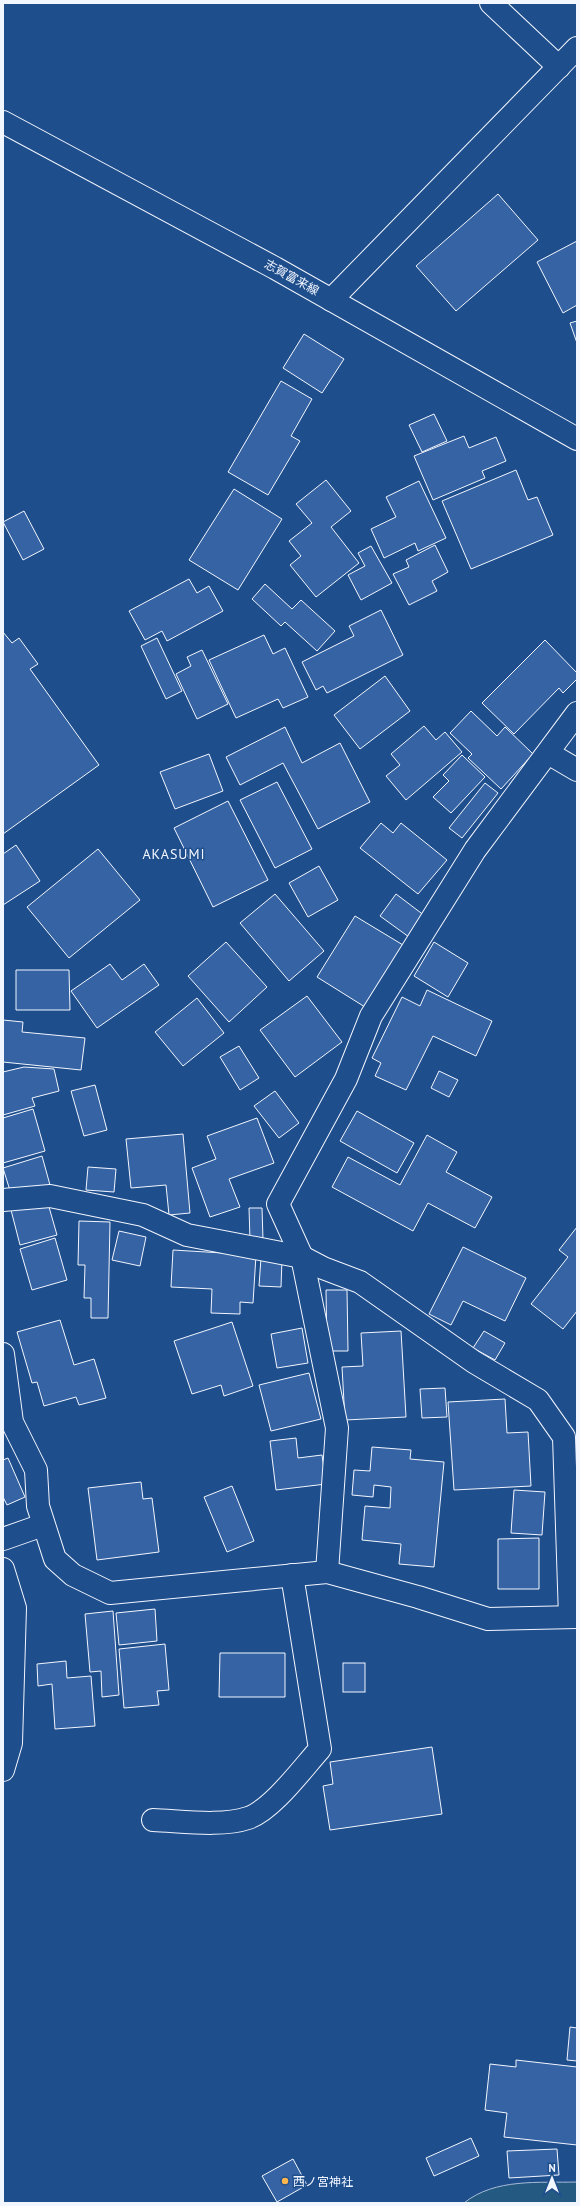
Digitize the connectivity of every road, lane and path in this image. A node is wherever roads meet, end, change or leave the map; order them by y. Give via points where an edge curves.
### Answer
1 (491, 3) edge
2 (577, 48) edge
3 (559, 67) junction
4 (3, 122) edge
5 (331, 300) junction
6 (577, 439) edge
7 (577, 713) edge
8 (548, 753) junction
9 (577, 770) edge
10 (3, 1200) edge
11 (302, 1257) junction
12 (3, 1354) edge
13 (43, 1525) junction
14 (3, 1539) edge
15 (3, 1569) edge
16 (327, 1572) junction
17 (292, 1575) junction
18 (574, 1617) edge
19 (3, 1770) edge
20 (153, 1820) dead end

1 - 3 street
2 - 3 street
3 - 5 street
4 - 5 street, 志賀富来線
5 - 6 street, 志賀富来線
7 - 8 street
8 - 9 street
8 - 11 street via 475,850 371,1016 346,1079 278,1204
10 - 11 street via 50,1196 143,1215 187,1235
11 - 16 street via 337,1428
11 - 18 street via 360,1282 474,1362 538,1400 564,1437
12 - 13 street via 12,1422 36,1470 38,1506
13 - 14 street
13 - 17 street via 55,1559 73,1575 110,1593
15 - 19 street via 15,1608 11,1743
16 - 17 street
16 - 18 street via 418,1596 488,1619
17 - 20 street via 320,1749 265,1808 248,1818 225,1822

